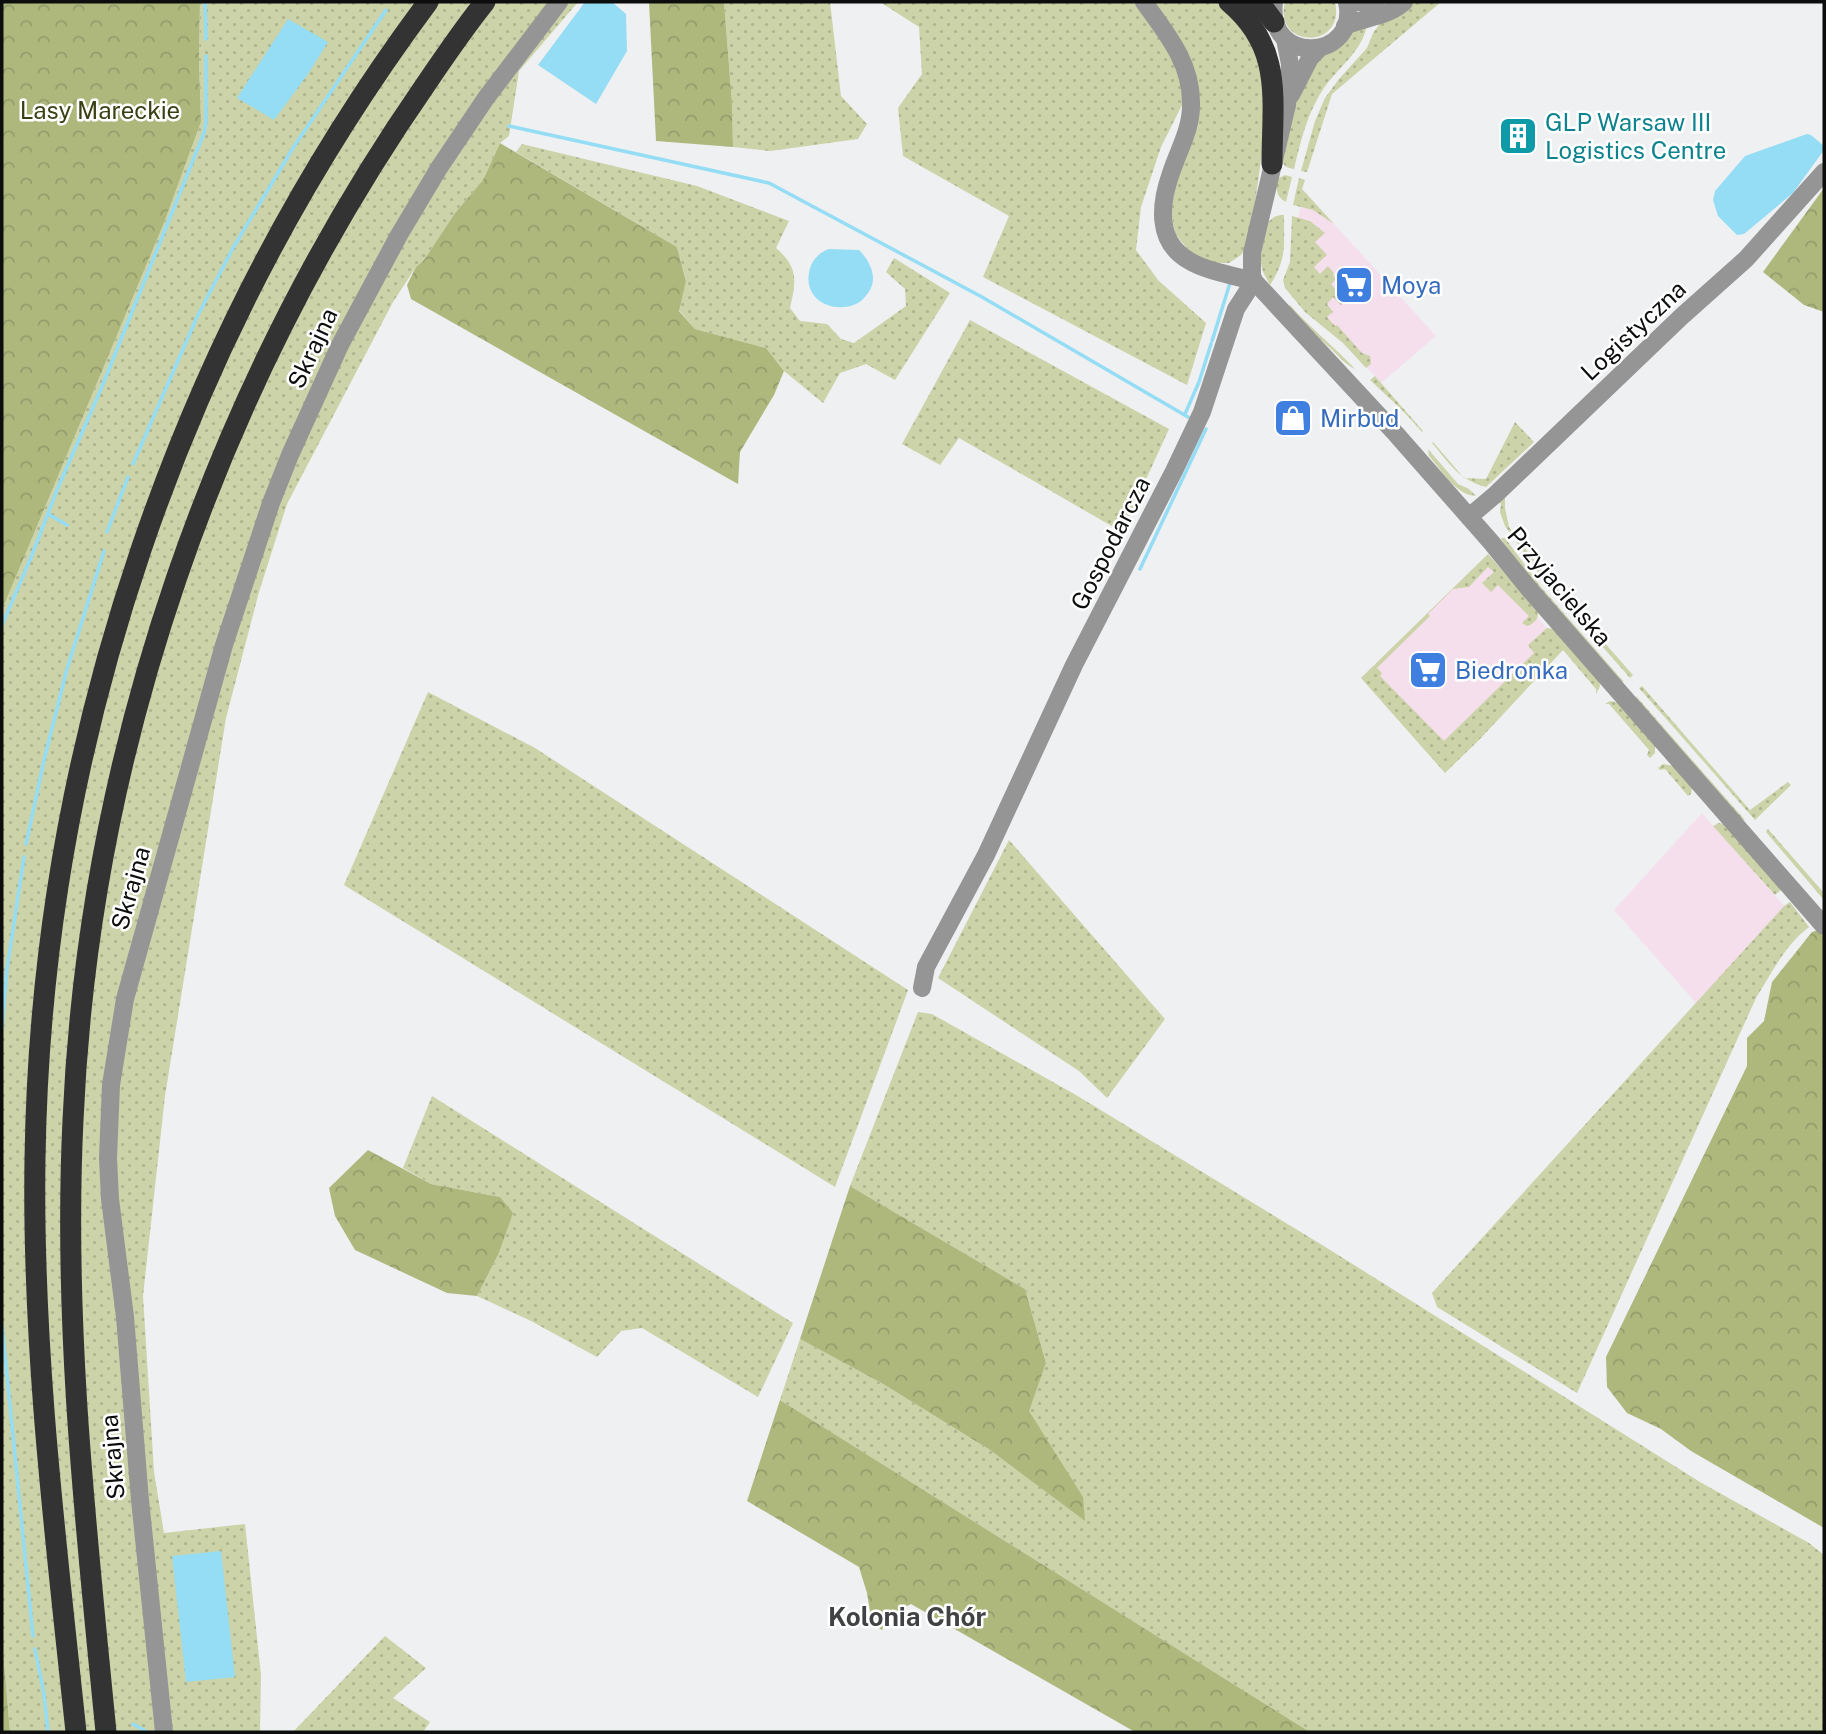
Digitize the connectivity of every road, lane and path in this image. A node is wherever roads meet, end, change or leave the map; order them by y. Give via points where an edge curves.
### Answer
1 (428, 2) edge
2 (485, 2) edge
3 (559, 2) edge
4 (1144, 2) edge
5 (1229, 2) edge
6 (1252, 2) edge
7 (1347, 2) edge
8 (1354, 2) edge
9 (1376, 2) edge
10 (1404, 2) edge
11 (1278, 21) edge
12 (1345, 26) junction
13 (1320, 48) junction
14 (1286, 105) junction
15 (1272, 164) junction
16 (1824, 172) edge
17 (1254, 281) junction
18 (1469, 517) junction
19 (1824, 926) edge
20 (922, 988) dead end
21 (76, 1732) edge
22 (106, 1732) edge
23 (164, 1732) edge

1 - 21 highway via 308,185 204,387 164,484 107,656 76,786 50,940 35,1161 41,1363
2 - 22 highway via 345,209 242,410 166,609 116,795 84,982 73,1114 70,1269 83,1503
3 - 23 street, Skrajna via 473,118 399,235 340,345 290,455 224,645 125,999 111,1085 110,1199
4 - 17 street via 1179,53 1191,92 1186,137 1163,200 1167,235 1188,260
5 - 15 highway via 1250,23 1271,71
6 - 11 highway
7 - 12 street
8 - 9 street
10 - 12 street
11 - 13 street via 1301,48
11 - 14 street via 1290,64
12 - 13 street via 1335,40
13 - 14 street
14 - 15 street
15 - 17 street via 1252,253
16 - 18 street, Logistyczna via 1746,259
17 - 18 street, Przyjacielska
17 - 20 street, Gospodarcza via 1236,309 1202,412 1074,665 986,855 926,967
18 - 19 street, Przyjacielska

